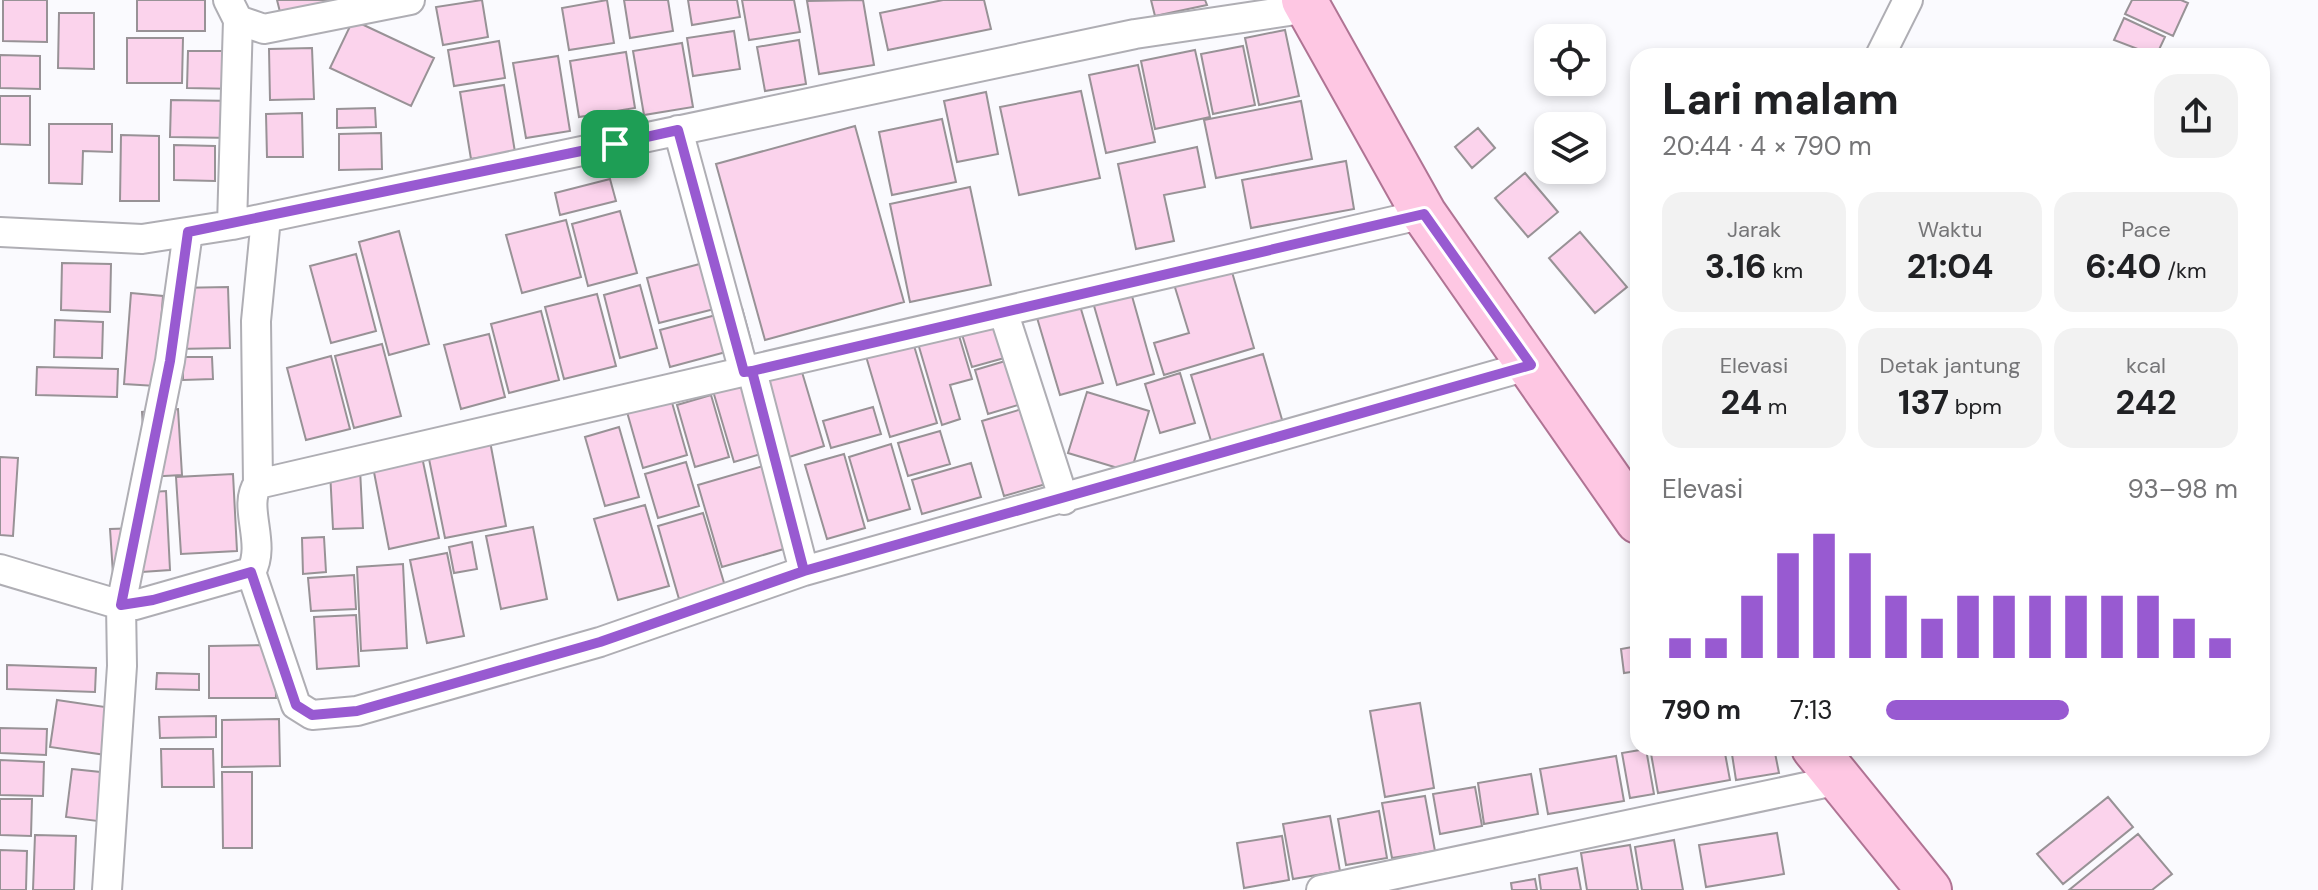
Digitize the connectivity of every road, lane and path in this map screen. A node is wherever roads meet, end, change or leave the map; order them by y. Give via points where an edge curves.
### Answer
1 (410, 0) edge
2 (1908, 0) edge
3 (1307, 4) edge
4 (233, 10) edge
5 (1884, 48) edge
6 (678, 130) junction
7 (1424, 214) junction
8 (266, 218) junction
9 (232, 225) junction
10 (0, 232) edge
11 (188, 232) junction
12 (1004, 314) junction
13 (1531, 365) junction
14 (748, 372) junction
15 (258, 484) junction
16 (1064, 500) junction
17 (1630, 501) edge
18 (0, 569) edge
19 (804, 571) junction
20 (251, 572) junction
21 (121, 605) junction
22 (1826, 764) edge
23 (107, 890) edge
24 (1321, 890) edge
25 (1929, 890) edge

1 - 4 street via 264,29
2 - 5 street
3 - 6 street via 1135,34
3 - 7 main road
4 - 9 street
6 - 8 street
6 - 14 street
7 - 12 street
7 - 13 main road
8 - 9 street
8 - 15 street via 256,321
9 - 11 street
10 - 11 street via 142,239
11 - 21 street via 170,361
12 - 14 street
12 - 16 street
13 - 16 street
13 - 17 main road
14 - 15 street
14 - 19 street
15 - 20 street via 253,501 259,551
16 - 19 street
18 - 21 street
19 - 20 street via 600,642 357,711 312,715 296,705
20 - 21 street
21 - 23 street
22 - 24 street
22 - 25 main road

